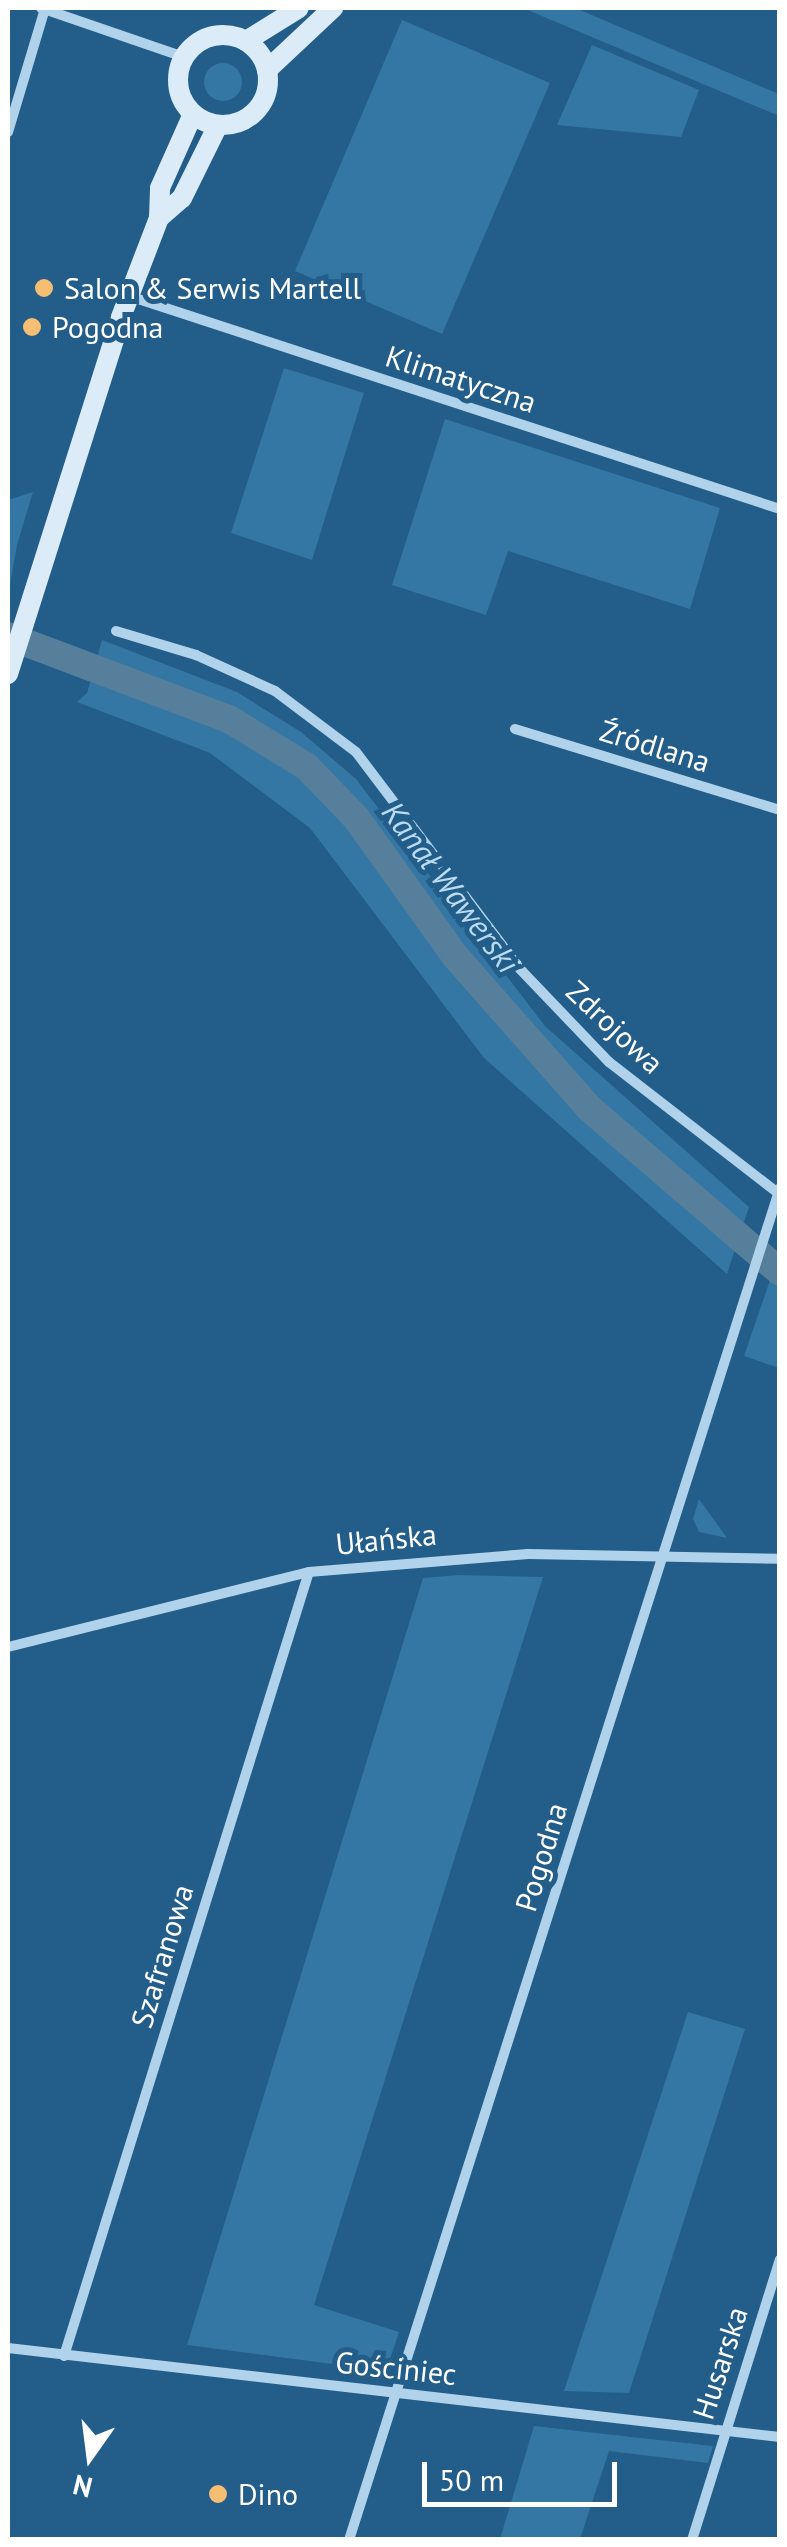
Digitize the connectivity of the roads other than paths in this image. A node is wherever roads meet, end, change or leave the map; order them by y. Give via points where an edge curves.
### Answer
1 (44, 8) edge
2 (300, 8) edge
3 (333, 8) edge
4 (246, 41) junction
5 (184, 57) junction
6 (267, 70) junction
7 (193, 114) junction
8 (218, 126) junction
9 (8, 132) edge
10 (159, 218) junction
11 (128, 296) junction
12 (780, 509) edge
13 (116, 631) dead end
14 (8, 674) edge
15 (516, 729) dead end
16 (780, 810) edge
17 (779, 1191) edge
18 (661, 1556) junction
19 (780, 1559) edge
20 (310, 1572) junction
21 (8, 1647) edge
22 (780, 2260) edge
23 (8, 2348) edge
24 (64, 2356) junction
25 (394, 2393) junction
26 (724, 2431) junction
27 (780, 2437) edge
28 (349, 2540) edge
29 (692, 2540) edge

1 - 5 street
1 - 9 street
2 - 4 street
3 - 6 street
4 - 5 street via 205,38
4 - 6 street
5 - 7 street via 178,87
6 - 8 street via 256,110
7 - 8 street
7 - 10 street via 160,188
8 - 10 street via 182,198
10 - 11 street
11 - 12 street, Klimatyczna
11 - 14 street
13 - 17 street, Zdrojowa via 196,655 275,692 356,752 520,969 609,1062
15 - 16 street, Źródlana
17 - 18 street, Pogodna
18 - 19 street, Ułańska
18 - 20 street, Ułańska via 446,1558
18 - 25 street, Pogodna
20 - 21 street, Ułańska
20 - 24 street, Szafranowa
22 - 26 street, Husarska
23 - 24 street, Gościniec
24 - 25 street, Gościniec
25 - 26 street, Gościniec
25 - 28 street, Pogodna
26 - 27 street, Gościniec
26 - 29 street, Husarska

